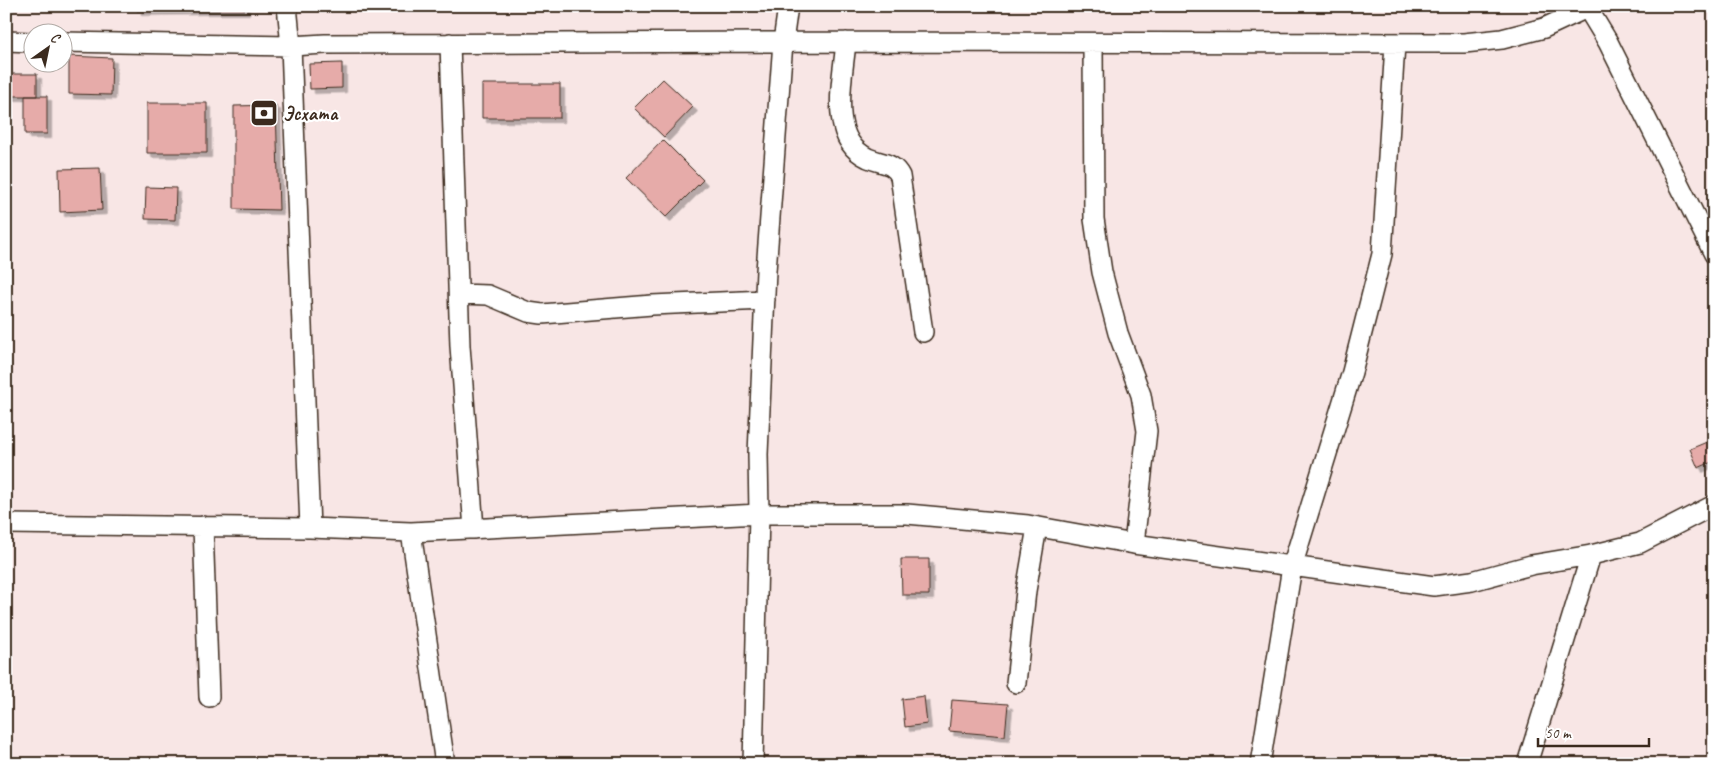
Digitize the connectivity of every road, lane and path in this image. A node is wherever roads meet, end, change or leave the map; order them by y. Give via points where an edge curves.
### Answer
1 (287, 6) edge
2 (788, 6) edge
3 (1590, 8) edge
4 (6, 42) edge
5 (22, 42) edge
6 (72, 42) edge
7 (782, 42) junction
8 (846, 42) junction
9 (450, 43) junction
10 (1093, 44) junction
11 (1395, 44) junction
12 (291, 46) junction
13 (1714, 254) edge
14 (459, 294) junction
15 (765, 300) junction
16 (924, 332) dead end
17 (1714, 505) edge
18 (759, 514) junction
19 (6, 524) edge
20 (203, 526) junction
21 (1037, 527) junction
22 (310, 528) junction
23 (474, 529) junction
24 (411, 532) junction
25 (1134, 544) junction
26 (1591, 555) junction
27 (1292, 567) junction
28 (1016, 683) dead end
29 (209, 697) dead end
30 (444, 764) edge
31 (753, 764) edge
32 (1260, 764) edge
33 (1527, 764) edge

1 - 12 street
2 - 7 street
3 - 11 street via 1544,28 1502,39
3 - 13 street
4 - 5 street
6 - 12 street
7 - 8 street
7 - 9 street
7 - 15 street
8 - 10 street
8 - 16 street via 843,129 853,149 869,159 887,163 900,176
9 - 12 street
9 - 14 street
10 - 11 street
10 - 25 street via 1094,219 1105,281 1118,333 1141,395 1146,431
11 - 27 street via 1382,254 1352,372
12 - 22 street
14 - 15 street via 488,295 528,312 542,314
14 - 23 street
15 - 18 street via 758,454
17 - 26 street via 1640,543
18 - 21 street via 907,514
18 - 23 street
18 - 31 street
19 - 20 street
20 - 22 street
20 - 29 street
21 - 25 street
21 - 28 street
22 - 24 street
23 - 24 street
24 - 30 street
25 - 27 street
26 - 27 street via 1434,586
26 - 33 street
27 - 32 street

